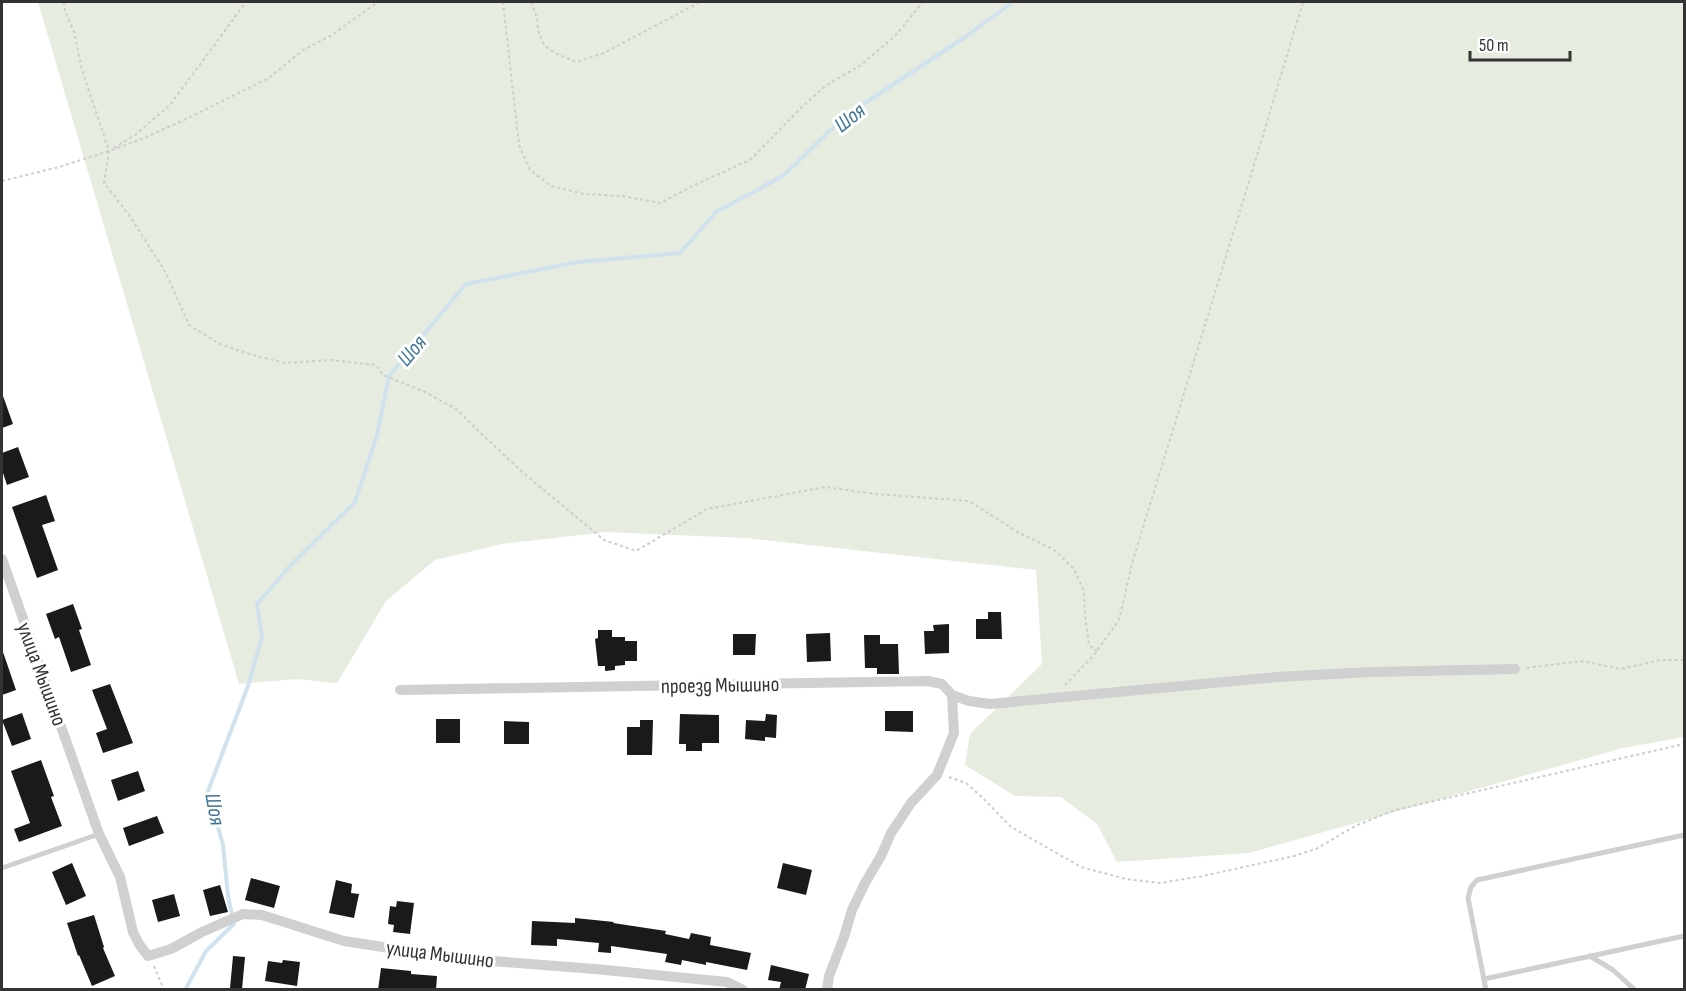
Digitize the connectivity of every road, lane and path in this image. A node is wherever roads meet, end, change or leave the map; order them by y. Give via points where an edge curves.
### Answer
1 (64, 2) edge
2 (246, 2) edge
3 (378, 2) edge
4 (503, 2) edge
5 (531, 2) edge
6 (700, 2) edge
7 (923, 2) edge
8 (1303, 2) edge
9 (109, 151) junction
10 (2, 181) edge
11 (2, 560) edge
12 (1097, 651) junction
13 (1684, 660) edge
14 (1515, 669) joint
15 (400, 690) dead end
16 (952, 695) junction
17 (1053, 698) junction
18 (1684, 744) edge
19 (937, 775) junction
20 (99, 834) junction
21 (1684, 835) edge
22 (2, 868) edge
23 (1684, 936) edge
24 (148, 956) junction
25 (1590, 956) junction
26 (1484, 979) junction
27 (164, 990) edge
28 (742, 990) edge
29 (827, 990) edge
30 (1486, 990) edge
31 (1635, 990) edge

1 - 9 path
2 - 9 path via 170,105
3 - 9 path via 269,78
4 - 7 path via 519,145 530,170 551,186 661,203 750,160 825,86 861,65 896,35
5 - 6 path via 544,45 576,62 604,53
8 - 12 path via 1133,560 1119,620
9 - 10 path
9 - 12 path via 104,183 166,273 189,325 220,344 285,363 331,360 376,365 383,375 458,410 528,477 604,540 636,551 706,509 825,486 969,501 1053,549 1074,569 1084,591 1089,645
11 - 20 street, улица Мышино
12 - 17 path
13 - 14 path via 1660,660 1621,669 1582,661
14 - 17 street, проезд Мышино via 1277,677
15 - 16 street, проезд Мышино via 928,681 942,684
16 - 17 street, проезд Мышино via 990,704
16 - 19 street via 954,733
18 - 19 path via 1395,810 1294,856 1160,883 1081,867 1011,827 966,783
19 - 29 street via 911,803 865,883 852,910
20 - 22 lane
20 - 24 street, улица Мышино via 120,877 133,932
21 - 26 lane via 1477,880 1468,898
23 - 25 lane
24 - 27 path
24 - 28 street, улица Мышино via 243,914 262,915 344,941 454,958 727,982
25 - 26 lane
25 - 31 lane
26 - 30 lane

